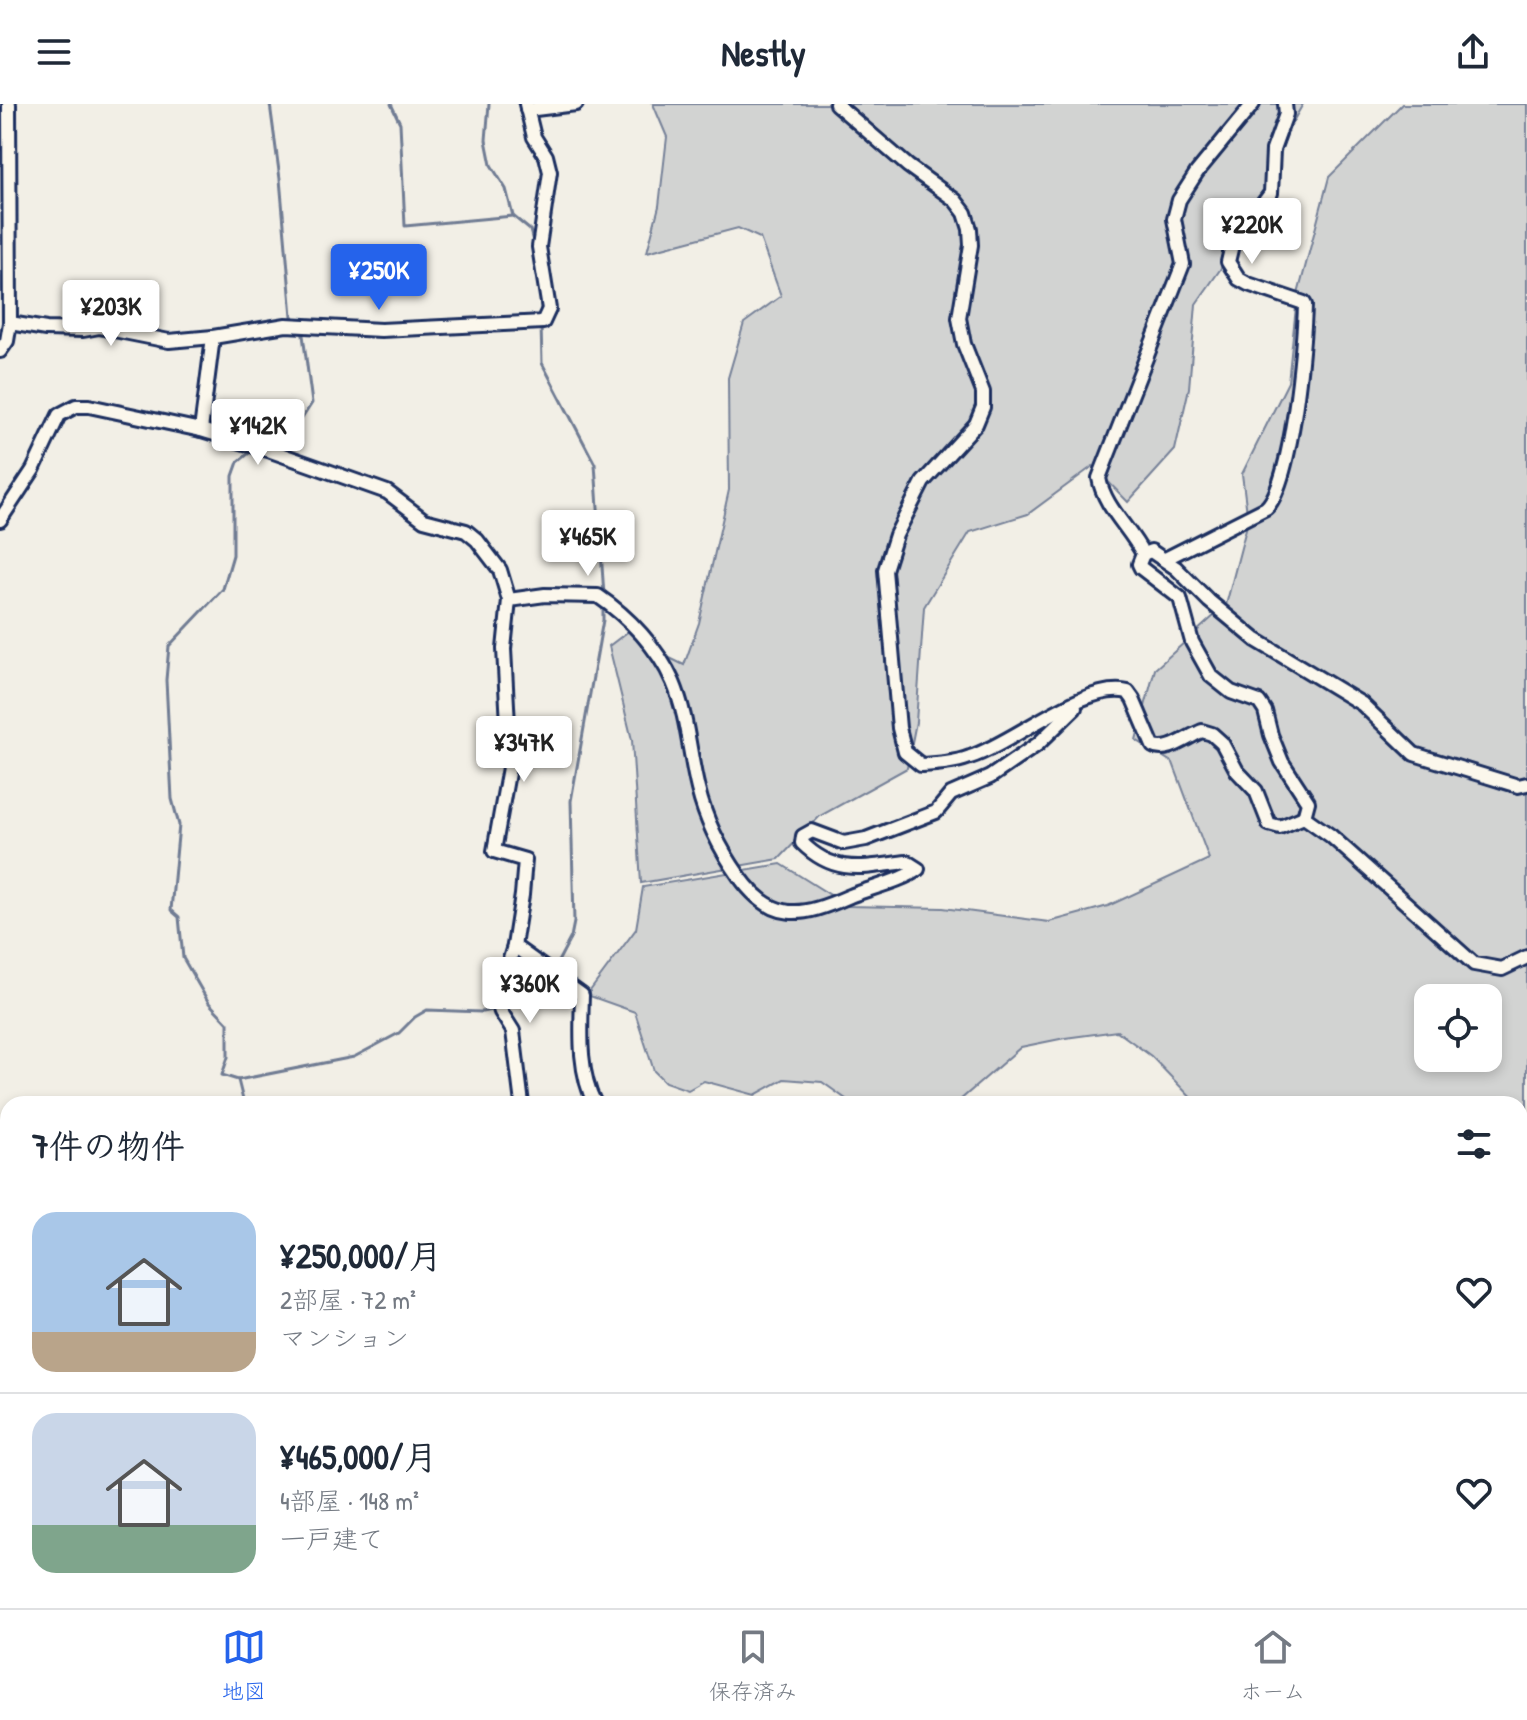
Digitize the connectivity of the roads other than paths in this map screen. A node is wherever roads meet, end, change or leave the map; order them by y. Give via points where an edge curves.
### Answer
1 (9, 104) edge
2 (576, 104) edge
3 (836, 104) edge
4 (1253, 104) edge
5 (1285, 104) edge
6 (526, 107) edge
7 (10, 323) junction
8 (213, 337) junction
9 (0, 351) edge
10 (201, 430) junction
11 (0, 520) edge
12 (1143, 554) junction
13 (1165, 559) junction
14 (509, 600) junction
15 (1086, 697) junction
16 (1527, 784) edge
17 (1304, 817) junction
18 (514, 946) junction
19 (1527, 957) edge
20 (521, 1096) edge
21 (592, 1096) edge

1 - 7 street
2 - 6 street
3 - 15 street via 955,200 970,229 959,318 983,407 976,424 923,482 885,570 905,752 921,765 971,757
4 - 12 street via 1179,200 1174,219 1183,264 1099,478 1107,501
5 - 13 street via 1273,150 1271,193 1232,245 1228,262 1239,279 1305,305 1301,365 1281,478 1266,508
6 - 8 street via 550,172 539,247 549,309 543,322 381,330 286,325
7 - 8 street via 46,329 99,327 169,341
7 - 9 street
8 - 10 street
10 - 11 street via 76,406 59,415
10 - 14 street via 374,487 424,520 466,531 500,570
12 - 13 street via 1151,551
12 - 17 street via 1141,568 1180,598 1192,642 1211,676 1231,692 1259,702 1265,711 1282,762 1308,802
13 - 16 street via 1256,640 1362,704 1414,754 1518,786
14 - 15 street via 598,596 641,634 660,659 683,710 697,787 720,851 751,895 777,910 820,909 909,876 918,869 907,862 869,867 818,859 802,843 803,836 812,831 844,843 936,812 951,794 990,777 1038,744
14 - 18 street via 504,649 510,762 494,851 525,860
15 - 17 street via 1109,690 1128,692 1158,749 1202,731 1212,734 1256,791 1269,824 1280,827
17 - 19 street via 1474,964 1502,969
18 - 20 street via 497,1001 513,1031
18 - 21 street via 582,995 584,1069

